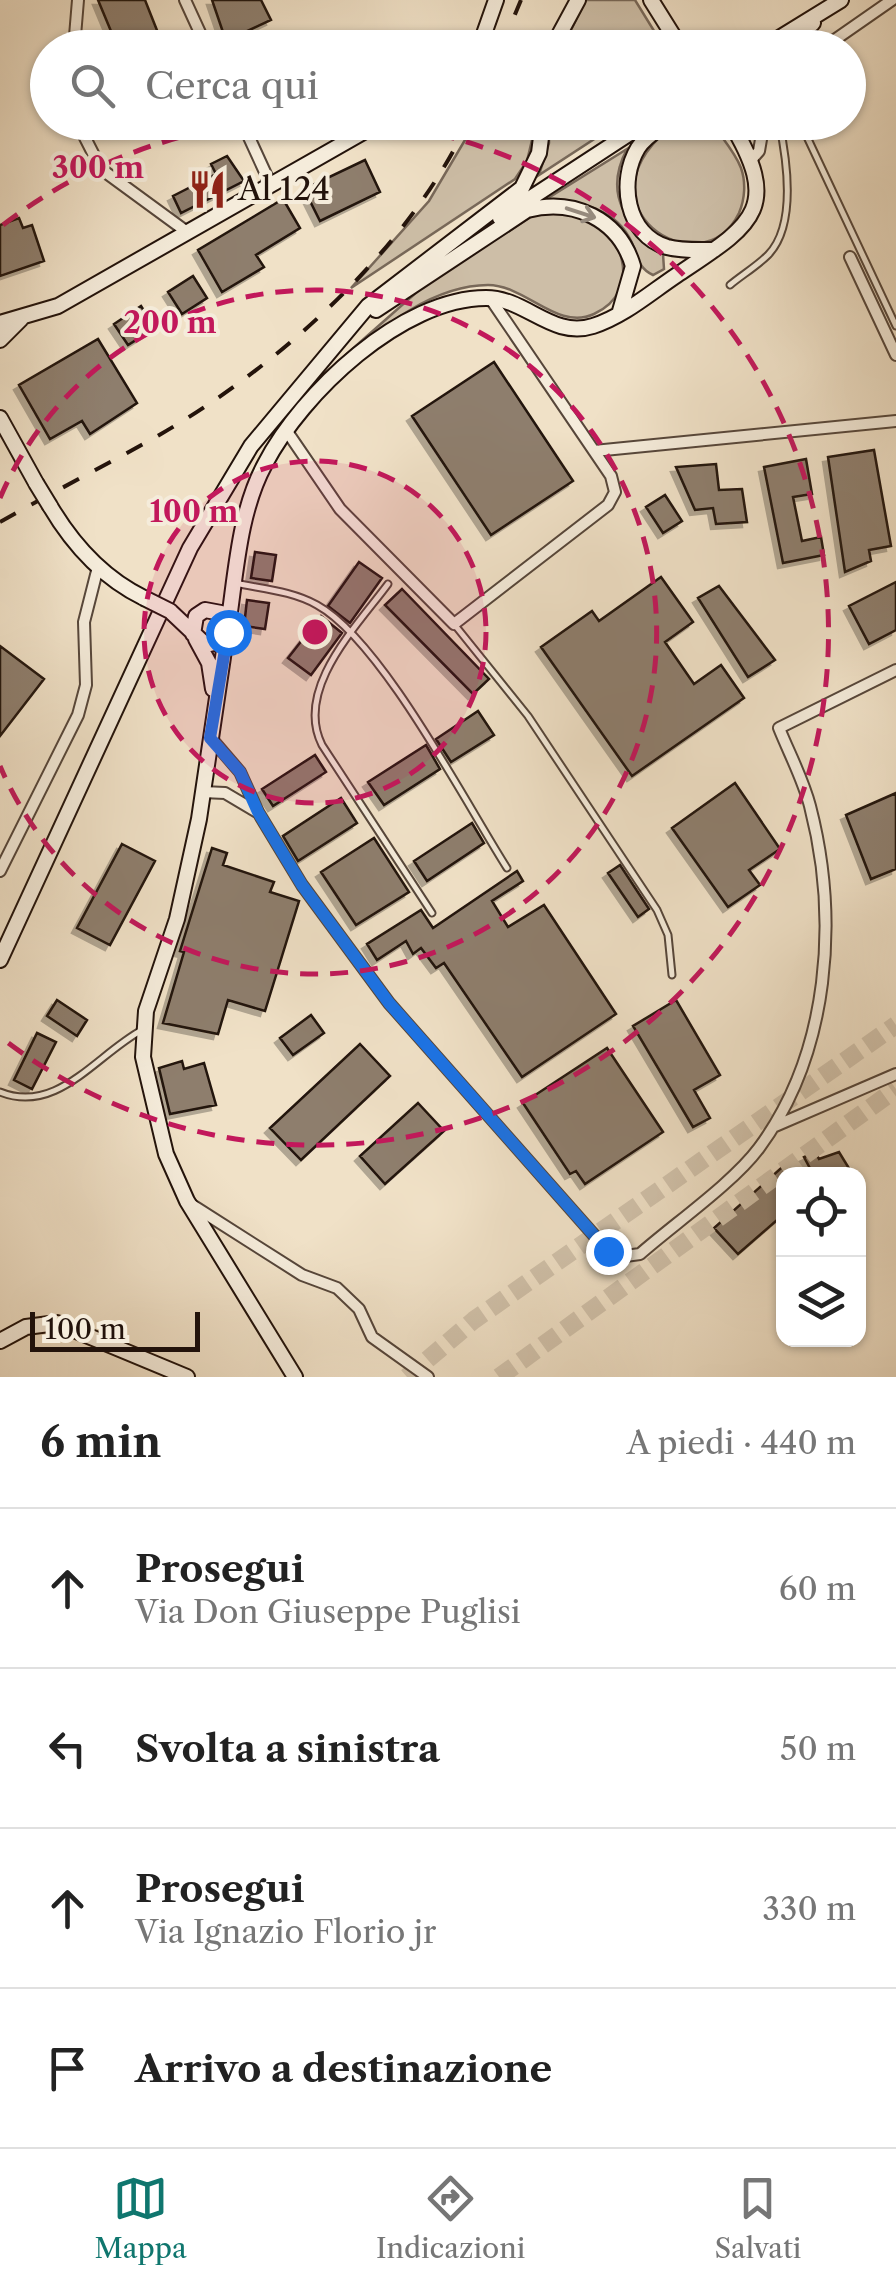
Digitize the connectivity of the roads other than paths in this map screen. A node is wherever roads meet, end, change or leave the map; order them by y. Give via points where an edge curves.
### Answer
1 (78, 0) edge
2 (185, 0) edge
3 (496, 0) edge
4 (578, 0) edge
5 (651, 0) edge
6 (892, 0) edge
7 (835, 4) edge
8 (808, 19) junction
9 (76, 30) edge
10 (199, 30) edge
11 (485, 30) edge
12 (562, 30) edge
13 (670, 30) edge
14 (786, 30) edge
15 (791, 30) edge
16 (804, 30) edge
17 (848, 30) edge
18 (87, 140) edge
19 (250, 140) edge
20 (349, 140) edge
21 (541, 140) edge
22 (621, 140) edge
23 (648, 140) edge
24 (740, 140) edge
25 (761, 140) edge
26 (780, 140) edge
27 (808, 140) edge
28 (752, 160) junction
29 (270, 183) junction
30 (187, 232) junction
31 (664, 246) junction
32 (714, 250) junction
33 (850, 256) dead end
34 (633, 266) junction
35 (665, 283) junction
36 (730, 285) dead end
37 (490, 298) junction
38 (376, 310) junction
39 (618, 315) junction
40 (25, 316) junction
41 (0, 323) edge
42 (896, 326) edge
43 (344, 336) junction
44 (0, 340) edge
45 (896, 355) edge
46 (0, 418) edge
47 (896, 421) edge
48 (286, 430) junction
49 (594, 451) junction
50 (98, 567) junction
51 (234, 583) junction
52 (388, 584) dead end
53 (170, 610) junction
54 (205, 611) junction
55 (454, 624) junction
56 (227, 631) junction
57 (352, 633) junction
58 (195, 637) junction
59 (896, 670) edge
60 (214, 700) junction
61 (210, 738) junction
62 (203, 792) junction
63 (258, 812) junction
64 (507, 868) dead end
65 (0, 871) edge
66 (432, 913) dead end
67 (0, 960) edge
68 (672, 975) dead end
69 (142, 1030) junction
70 (896, 1074) edge
71 (0, 1092) edge
72 (772, 1128) junction
73 (187, 1201) junction
74 (0, 1341) edge
75 (187, 1377) edge
76 (294, 1377) edge
77 (428, 1377) edge

1 - 9 street
2 - 10 street
3 - 11 main road
4 - 12 main road
5 - 13 main road
6 - 17 street
7 - 8 main road
7 - 16 main road
8 - 14 main road
8 - 15 main road
18 - 30 street via 102,169
19 - 29 street
20 - 29 main road
21 - 43 main road via 522,188 368,306
22 - 38 main road via 459,246
23 - 31 main road via 627,188 636,223
24 - 28 main road
25 - 28 street
26 - 36 lane via 782,233 770,254
27 - 42 lane
28 - 32 main road via 753,210 742,232
29 - 30 main road
30 - 40 main road via 58,306
31 - 32 main road
31 - 35 main road via 671,270
32 - 35 main road
33 - 45 street
34 - 35 main road via 649,282
38 -> 34 main road via 503,224 542,206 592,214 615,230
34 - 39 main road
35 - 39 main road
37 - 39 main road via 566,328
37 - 48 main road via 456,300 390,332 348,364
37 - 49 street
38 - 43 main road
40 - 41 main road
40 - 44 main road
43 - 67 main road via 286,401 220,493
46 - 50 main road, bridge via 64,530
47 - 49 street
48 - 51 main road via 254,493
48 - 55 street via 340,509
49 - 55 street via 611,476 615,492 608,506
50 - 53 main road, bridge
50 - 65 street via 84,622 86,685 78,715
51 - 54 main road
51 - 56 main road
51 - 57 lane via 302,598
52 - 57 lane
53 - 54 main road
53 - 58 main road
54 - 56 main road via 220,612
54 - 58 main road via 193,622
55 - 68 lane via 528,716 657,910 668,935
56 - 58 main road via 212,645
56 - 60 main road
57 - 64 lane
57 - 66 lane via 322,683 318,736
58 - 60 main road via 209,663
59 - 72 street via 779,728 809,800 820,850 825,956 806,1054
60 - 61 main road
61 - 62 main road
61 - 63 street via 240,772
62 - 63 street via 225,794
62 - 69 main road via 177,919
63 - 72 street via 302,885 389,1003 608,1251 640,1254 756,1152
69 - 71 lane via 48,1097 24,1100
69 - 73 main road via 166,1154
70 - 72 street
73 - 76 main road
73 - 77 street via 302,1275 337,1288 372,1337
74 - 75 main road via 38,1324 66,1324

